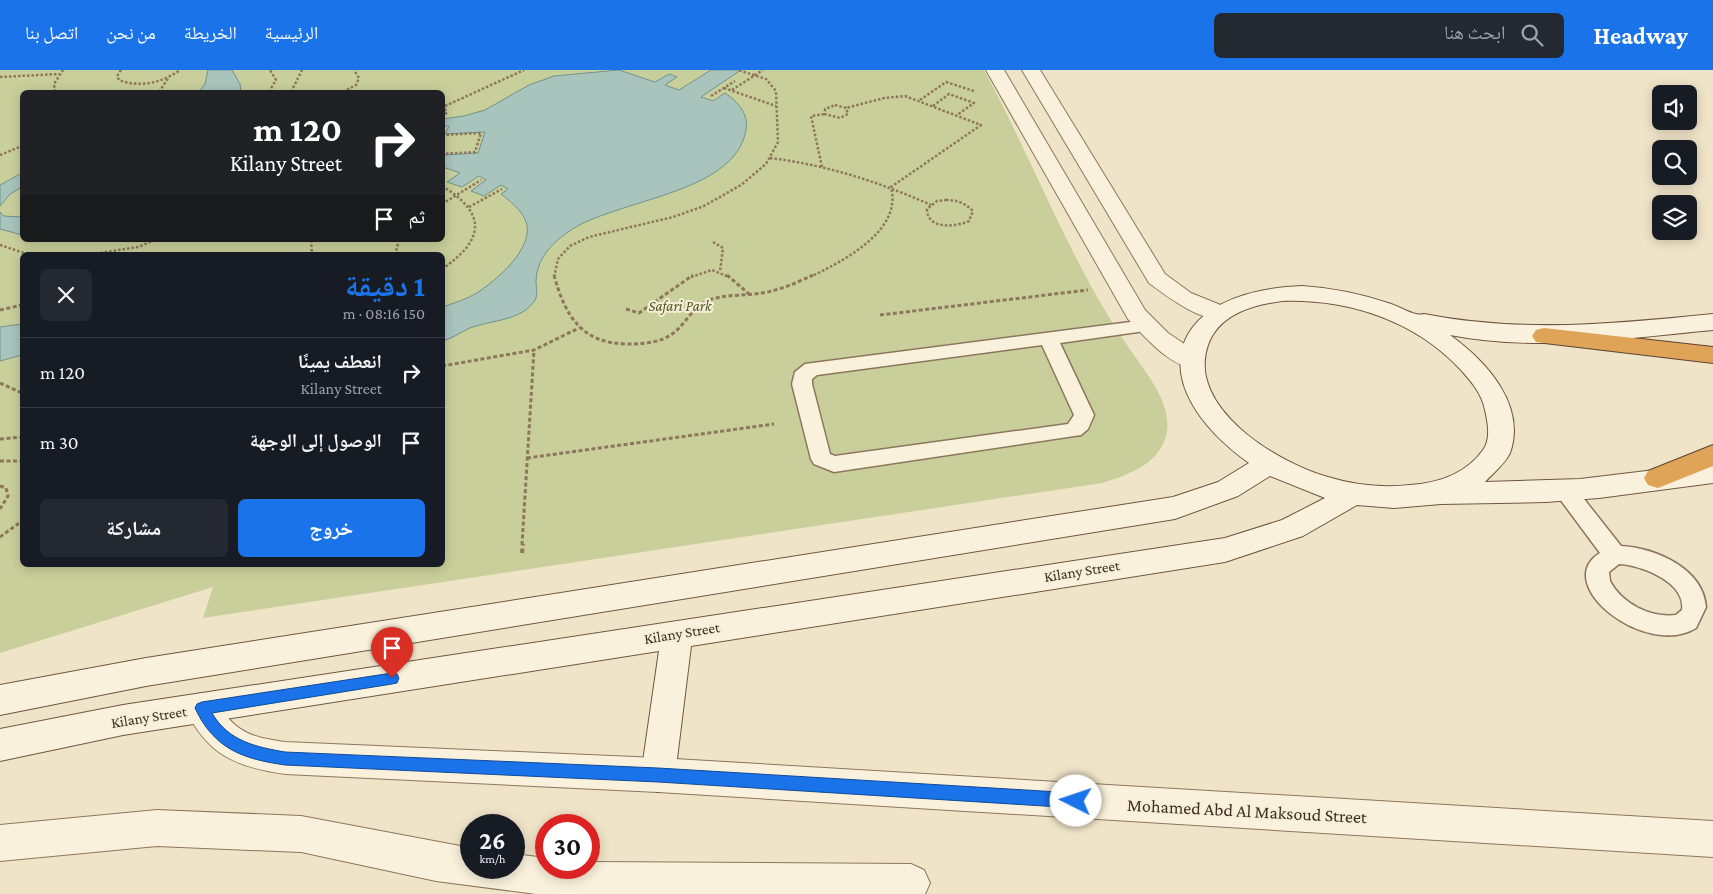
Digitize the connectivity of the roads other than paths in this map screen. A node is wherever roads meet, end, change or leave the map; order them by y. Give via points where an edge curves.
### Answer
1 (1032, 72) edge
2 (997, 73) edge
3 (1220, 313) junction
4 (1403, 317) junction
5 (1713, 322) edge
6 (1146, 326) junction
7 (1544, 336) junction
8 (1049, 340) junction
9 (1713, 355) edge
10 (1192, 360) junction
11 (1713, 455) edge
12 (1269, 463) junction
13 (1713, 473) edge
14 (1658, 478) junction
15 (1565, 491) junction
16 (1354, 493) junction
17 (1438, 493) junction
18 (1614, 555) dead end
19 (677, 634) junction
20 (0, 700) edge
21 (202, 708) junction
22 (0, 745) edge
23 (658, 775) junction
24 (1713, 839) edge
25 (0, 843) edge
26 (460, 865) edge
27 (525, 874) edge
28 (911, 883) dead end

1 - 2 street
1 - 3 street via 1157,278 1183,298
2 - 6 street via 1118,286
3 - 4 street via 1262,296 1316,294 1367,304
3 - 10 street via 1205,326 1196,342
4 - 7 street via 1470,330
4 - 17 street via 1454,347 1488,384 1498,404 1502,424 1501,442 1494,459 1461,486
5 - 7 street
6 - 8 lane
6 - 10 street
7 - 9 highway
8 - 8 lane via 806,372 802,384 821,459 834,464 1074,430 1084,415
10 - 12 street via 1194,381 1203,402 1219,424
11 - 14 highway
12 - 16 street via 1317,484
12 - 20 street via 1228,489 1175,508 146,672
13 - 14 street
14 - 15 street
15 - 17 street
15 - 18 lane
16 - 17 street via 1393,497
16 - 19 street, Kilany Street via 1298,527 1225,550
19 - 21 street, Kilany Street
19 - 23 street
21 - 22 street, Kilany Street
21 - 23 street, Mohamed Abd Al Maksoud Street via 213,728 232,744 256,754
23 - 24 street, Mohamed Abd Al Maksoud Street
25 - 26 street via 157,828 301,834
27 - 28 street via 583,881

